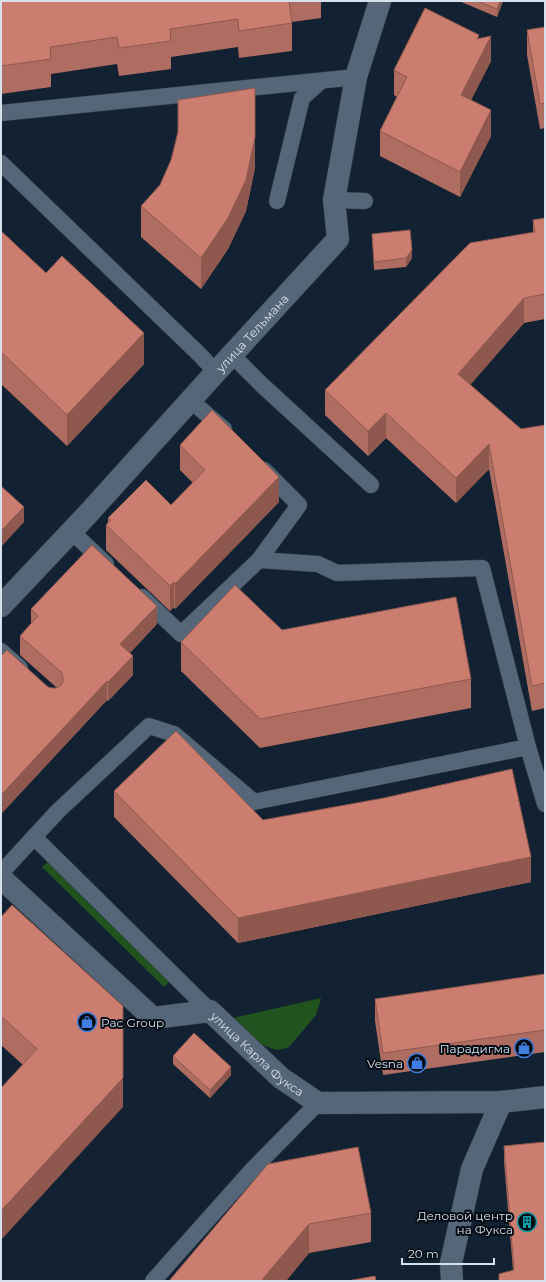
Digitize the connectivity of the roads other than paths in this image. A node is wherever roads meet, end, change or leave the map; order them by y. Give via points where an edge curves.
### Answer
1 (380, 1) edge
2 (356, 77) junction
3 (321, 81) junction
4 (1, 113) edge
5 (1, 163) edge
6 (334, 200) junction
7 (277, 201) dead end
8 (365, 201) dead end
9 (232, 355) junction
10 (216, 372) junction
11 (190, 400) junction
12 (233, 438) edge
13 (255, 460) edge
14 (371, 485) dead end
15 (71, 531) junction
16 (259, 560) junction
17 (1, 606) edge
18 (1, 651) edge
19 (31, 677) edge
20 (528, 747) junction
21 (545, 804) edge
22 (34, 837) junction
23 (1, 873) edge
24 (1, 878) edge
25 (210, 1011) junction
26 (545, 1098) edge
27 (501, 1102) junction
28 (318, 1103) junction
29 (153, 1281) edge
30 (452, 1281) edge

1 - 2 street, улица Тельмана
2 - 3 lane
2 - 6 street, улица Тельмана
3 - 4 lane
3 - 7 lane via 302,98
5 - 10 lane
6 - 8 lane
6 - 9 street, улица Тельмана via 338,240
9 - 10 street, улица Тельмана
9 - 14 lane
10 - 11 street, улица Тельмана
11 - 12 lane
11 - 15 street, улица Тельмана
13 - 16 lane via 299,505
15 - 16 lane via 181,634
15 - 17 street, улица Тельмана
16 - 20 lane via 318,564 337,573 482,568
18 - 19 lane
20 - 21 lane
20 - 22 lane via 254,802 174,734 149,726 58,811
22 - 23 lane
22 - 25 lane
24 - 25 street, улица Карла Фукса via 153,1018
25 - 28 street, улица Карла Фукса via 281,1078
26 - 27 street, улица Карла Фукса
27 - 28 street, улица Карла Фукса
27 - 30 street via 472,1169 451,1263
28 - 29 lane via 252,1170

